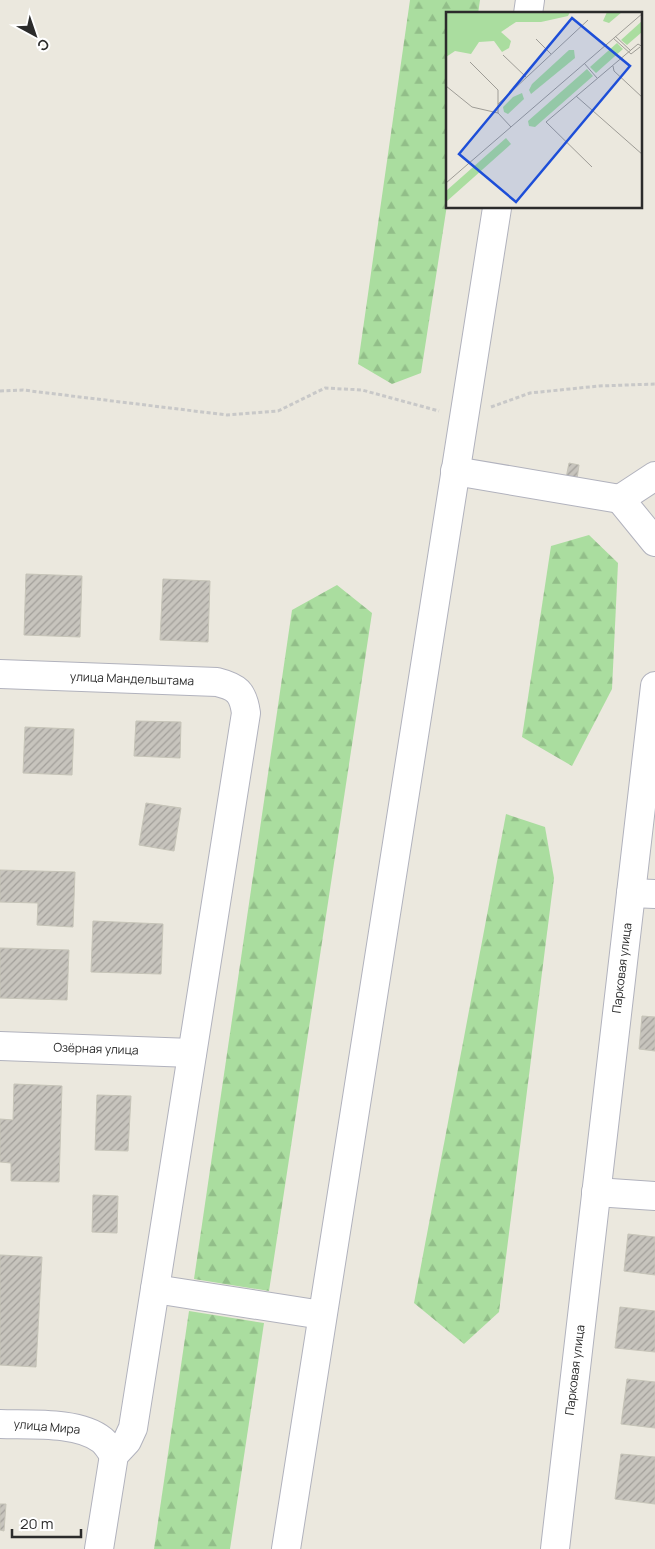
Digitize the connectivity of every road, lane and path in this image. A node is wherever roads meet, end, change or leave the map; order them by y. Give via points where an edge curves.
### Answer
1 (497, 209) edge
2 (655, 384) edge
3 (0, 391) edge
4 (463, 417) junction
5 (455, 471) junction
6 (655, 476) edge
7 (620, 499) junction
8 (655, 542) edge
9 (0, 674) edge
10 (655, 686) edge
11 (643, 894) edge
12 (0, 1046) edge
13 (192, 1053) junction
14 (596, 1192) junction
15 (655, 1196) edge
16 (155, 1289) junction
17 (322, 1315) junction
18 (0, 1424) edge
19 (114, 1455) junction
20 (99, 1549) edge
21 (286, 1549) edge
22 (555, 1549) edge

1 - 4 street
2 - 4 path via 530,393
3 - 4 path via 23,390 227,414 278,412 325,388 362,390
4 - 5 street
5 - 7 street
5 - 17 street
6 - 7 street
7 - 8 street
9 - 13 street, улица Мандельштама via 217,682 240,692 246,712
10 - 11 street, Парковая улица
11 - 14 street, Парковая улица
12 - 13 street, Озёрная улица
13 - 16 street
14 - 15 street
14 - 22 street, Парковая улица
16 - 17 street
16 - 19 street via 133,1428 127,1441
17 - 21 street
18 - 19 street, улица Мира via 77,1428 104,1441
19 - 20 street

